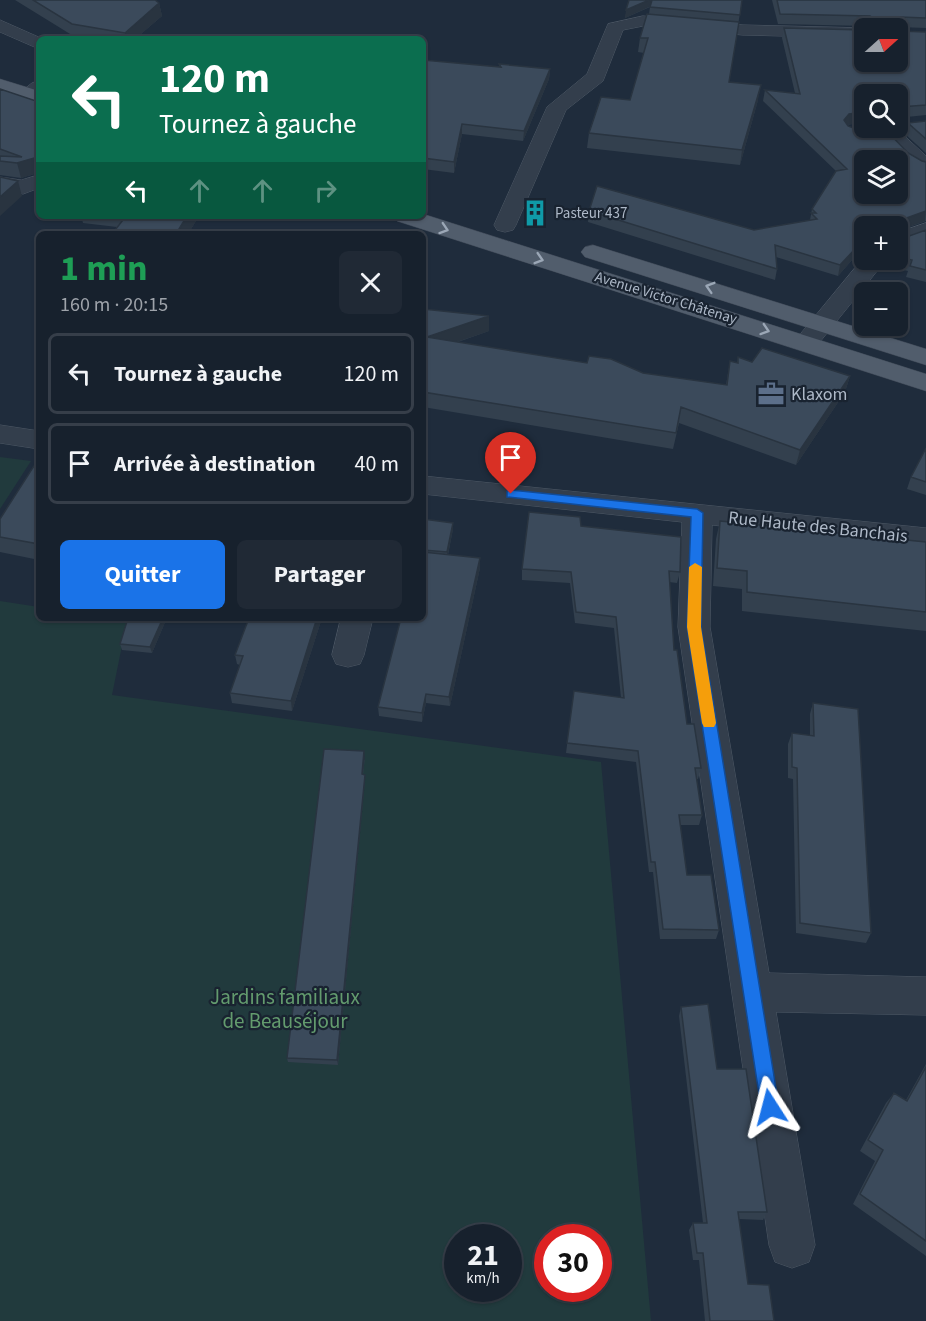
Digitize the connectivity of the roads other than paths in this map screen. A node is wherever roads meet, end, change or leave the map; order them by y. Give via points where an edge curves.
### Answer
1 (0, 25) edge
2 (854, 33) edge
3 (36, 43) edge
4 (0, 68) edge
5 (0, 85) edge
6 (36, 90) edge
7 (890, 138) edge
8 (926, 166) edge
9 (36, 182) edge
10 (0, 183) edge
11 (414, 219) edge
12 (494, 222) joint
13 (926, 230) edge
14 (908, 237) edge
15 (620, 260) junction
16 (866, 270) edge
17 (601, 278) junction
18 (823, 323) junction
19 (806, 343) junction
20 (926, 357) edge
21 (926, 383) edge
22 (0, 435) edge
23 (36, 440) edge
24 (426, 484) edge
25 (697, 513) junction
26 (926, 538) edge
27 (356, 621) edge
28 (348, 656) dead end
29 (752, 992) junction
30 (926, 996) edge
31 (792, 1245) dead end

1 - 3 street
2 - 12 street via 743,30 643,21 617,26 596,76 556,107
4 - 6 main road
5 - 6 main road
7 - 8 street
9 - 10 street via 23,186
11 -> 17 main road, Avenue Victor Châtenay
12 - 15 main road, Avenue Victor Châtenay
13 - 14 street
15 - 17 main road
18 -> 15 main road, Avenue Victor Châtenay
16 - 18 street
17 -> 19 main road, Avenue Victor Châtenay
18 - 19 street
18 - 20 main road, Avenue Victor Châtenay
19 - 21 main road, Avenue Victor Châtenay
22 - 23 street
24 - 25 street, Rue Haute des Banchais
25 - 26 street, Rue Haute des Banchais
25 - 29 street via 694,627
27 - 28 street
29 - 30 street
29 - 31 street

